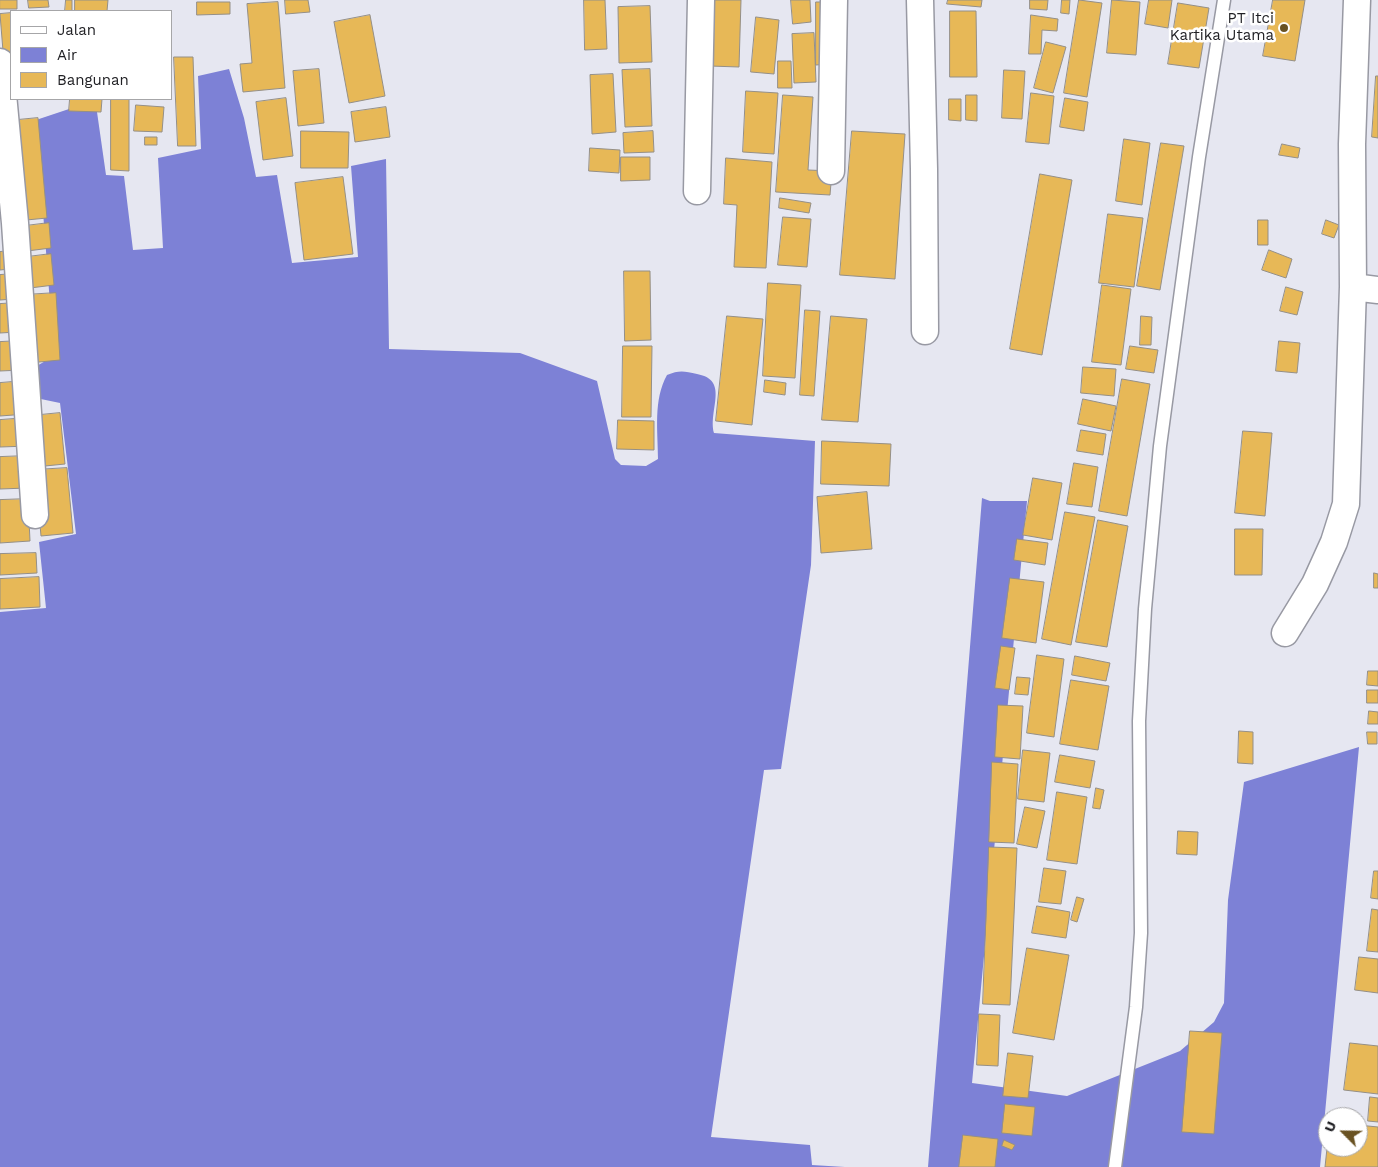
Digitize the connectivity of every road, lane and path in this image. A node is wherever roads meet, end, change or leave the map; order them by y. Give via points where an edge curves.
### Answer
1 (701, 0) edge
2 (834, 0) edge
3 (920, 0) edge
4 (1224, 0) edge
5 (1357, 0) edge
6 (0, 62) edge
7 (831, 171) dead end
8 (697, 191) dead end
9 (1366, 288) edge
10 (925, 331) dead end
11 (35, 515) dead end
12 (1286, 633) dead end
13 (1115, 1167) edge

1 - 8 street
2 - 7 street
3 - 10 street
4 - 13 lane via 1199,157 1162,437 1145,609 1139,722 1141,934 1136,1008
5 - 9 street via 1352,144
6 - 11 street
9 - 12 street via 1346,504 1334,542 1315,584

